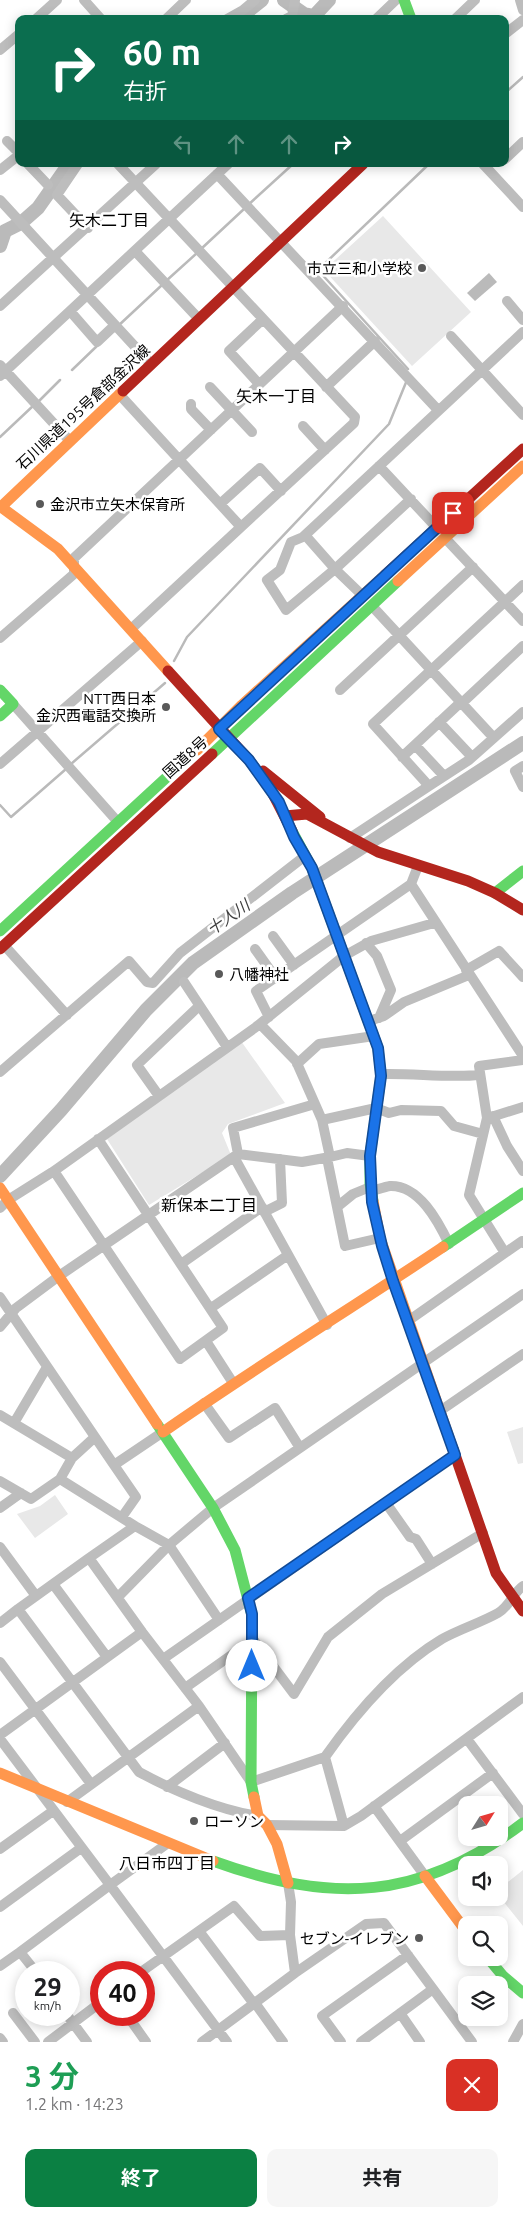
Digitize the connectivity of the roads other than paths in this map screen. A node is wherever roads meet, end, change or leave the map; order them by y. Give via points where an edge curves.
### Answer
1 (57, 0) edge
2 (84, 0) edge
3 (186, 0) edge
4 (255, 0) edge
5 (396, 0) edge
6 (404, 0) edge
7 (520, 0) edge
8 (470, 2) edge
9 (523, 10) edge
10 (40, 15) edge
11 (97, 15) edge
12 (171, 15) edge
13 (234, 15) edge
14 (380, 15) edge
15 (410, 15) edge
16 (459, 15) edge
17 (523, 20) edge
18 (509, 31) edge
19 (15, 37) edge
20 (0, 50) edge
21 (7, 141) dead end
22 (523, 142) edge
23 (15, 150) edge
24 (509, 155) edge
25 (15, 157) edge
26 (31, 167) edge
27 (76, 167) edge
28 (121, 167) edge
29 (153, 167) edge
30 (225, 167) edge
31 (358, 167) edge
32 (486, 167) edge
33 (497, 167) edge
34 (0, 170) edge
35 (491, 172) junction
36 (217, 174) junction
37 (135, 183) junction
38 (48, 185) dead end
39 (0, 200) edge
40 (522, 205) edge
41 (170, 218) junction
42 (88, 228) junction
43 (282, 242) junction
44 (135, 251) junction
45 (53, 257) junction
46 (233, 287) junction
47 (87, 295) junction
48 (506, 301) dead end
49 (0, 306) edge
50 (343, 306) junction
51 (70, 311) junction
52 (199, 318) junction
53 (263, 319) junction
54 (523, 320) edge
55 (116, 326) junction
56 (523, 332) edge
57 (452, 336) dead end
58 (375, 341) junction
59 (294, 352) junction
60 (151, 364) junction
61 (482, 370) junction
62 (2, 371) edge
63 (259, 384) junction
64 (210, 387) dead end
65 (326, 387) junction
66 (119, 394) junction
67 (190, 404) dead end
68 (232, 410) junction
69 (438, 410) junction
70 (523, 415) edge
71 (303, 426) dead end
72 (211, 430) junction
73 (252, 432) dead end
74 (69, 440) junction
75 (523, 449) edge
76 (325, 450) junction
77 (180, 460) junction
78 (379, 466) junction
79 (523, 466) edge
80 (281, 491) junction
81 (411, 499) junction
82 (220, 504) junction
83 (0, 507) edge
84 (241, 527) junction
85 (437, 528) junction
86 (305, 535) junction
87 (445, 538) junction
88 (74, 566) junction
89 (473, 567) junction
90 (336, 569) junction
91 (523, 585) edge
92 (363, 596) junction
93 (505, 601) junction
94 (372, 606) junction
95 (523, 620) edge
96 (131, 629) junction
97 (399, 636) junction
98 (0, 638) edge
99 (142, 641) junction
100 (523, 646) edge
101 (432, 670) junction
102 (0, 690) edge
103 (340, 690) dead end
104 (461, 703) junction
105 (13, 704) junction
106 (523, 712) edge
107 (0, 716) edge
108 (439, 722) junction
109 (219, 729) junction
110 (38, 731) junction
111 (493, 737) junction
112 (228, 738) junction
113 (415, 745) junction
114 (402, 757) junction
115 (472, 757) junction
116 (188, 758) dead end
117 (249, 760) junction
118 (0, 764) edge
119 (523, 766) edge
120 (175, 770) dead end
121 (444, 776) junction
122 (429, 786) junction
123 (523, 787) edge
124 (285, 816) junction
125 (117, 822) junction
126 (328, 825) junction
127 (352, 840) junction
128 (305, 856) junction
129 (418, 866) junction
130 (523, 871) edge
131 (411, 884) junction
132 (494, 893) junction
133 (523, 910) edge
134 (434, 923) junction
135 (0, 931) edge
136 (335, 935) junction
137 (273, 936) dead end
138 (366, 943) junction
139 (2, 947) edge
140 (255, 949) dead end
141 (344, 956) junction
142 (294, 964) junction
143 (467, 972) junction
144 (275, 977) junction
145 (523, 977) edge
146 (184, 982) dead end
147 (198, 1007) junction
148 (67, 1015) junction
149 (269, 1017) junction
150 (374, 1020) junction
151 (260, 1024) junction
152 (374, 1036) junction
153 (228, 1047) junction
154 (523, 1056) edge
155 (523, 1060) edge
156 (297, 1064) junction
157 (0, 1072) edge
158 (381, 1074) junction
159 (480, 1075) junction
160 (159, 1096) junction
161 (315, 1104) junction
162 (523, 1107) edge
163 (376, 1108) junction
164 (490, 1117) junction
165 (322, 1120) junction
166 (483, 1134) junction
167 (98, 1139) junction
168 (236, 1156) junction
169 (370, 1156) junction
170 (328, 1157) junction
171 (280, 1159) junction
172 (54, 1171) junction
173 (523, 1171) edge
174 (370, 1189) junction
175 (523, 1193) edge
176 (2, 1197) edge
177 (337, 1206) junction
178 (263, 1209) junction
179 (148, 1215) junction
180 (484, 1220) junction
181 (380, 1238) junction
182 (523, 1241) edge
183 (449, 1244) junction
184 (104, 1246) junction
185 (505, 1253) junction
186 (288, 1255) junction
187 (182, 1264) junction
188 (59, 1276) junction
189 (393, 1281) junction
190 (523, 1294) edge
191 (0, 1297) edge
192 (212, 1308) junction
193 (11, 1314) junction
194 (408, 1321) junction
195 (327, 1325) junction
196 (0, 1327) edge
197 (206, 1340) junction
198 (523, 1354) edge
199 (423, 1363) junction
200 (47, 1367) junction
201 (233, 1383) junction
202 (204, 1403) junction
203 (440, 1411) junction
204 (0, 1415) edge
205 (14, 1423) junction
206 (163, 1432) junction
207 (95, 1437) junction
208 (300, 1448) junction
209 (455, 1455) junction
210 (72, 1458) junction
211 (114, 1465) junction
212 (60, 1479) junction
213 (0, 1481) edge
214 (21, 1493) junction
215 (386, 1502) junction
216 (0, 1508) edge
217 (213, 1508) junction
218 (122, 1517) junction
219 (135, 1526) junction
220 (483, 1533) junction
221 (168, 1545) junction
222 (0, 1547) edge
223 (89, 1558) junction
224 (432, 1564) junction
225 (53, 1584) junction
226 (523, 1586) edge
227 (36, 1596) junction
228 (118, 1598) junction
229 (248, 1598) junction
230 (513, 1600) junction
231 (18, 1609) junction
232 (523, 1612) edge
233 (219, 1620) junction
234 (0, 1623) edge
235 (142, 1632) junction
236 (252, 1643) junction
237 (107, 1657) junction
238 (163, 1659) junction
239 (0, 1662) edge
240 (73, 1682) junction
241 (185, 1688) junction
242 (523, 1697) edge
243 (199, 1706) junction
244 (35, 1709) junction
245 (0, 1737) edge
246 (467, 1739) junction
247 (225, 1743) junction
248 (325, 1757) junction
249 (128, 1758) junction
250 (493, 1773) junction
251 (0, 1774) edge
252 (251, 1782) junction
253 (91, 1784) junction
254 (167, 1787) junction
255 (39, 1791) junction
256 (67, 1802) junction
257 (374, 1806) junction
258 (53, 1811) junction
259 (523, 1814) edge
260 (258, 1816) junction
261 (523, 1823) edge
262 (267, 1825) junction
263 (344, 1826) junction
264 (400, 1841) junction
265 (168, 1844) junction
266 (81, 1848) junction
267 (0, 1849) edge
268 (425, 1876) junction
269 (288, 1883) junction
270 (110, 1885) junction
271 (0, 1907) edge
272 (458, 1920) edge
273 (199, 1931) junction
274 (290, 1935) junction
275 (20, 1952) junction
276 (164, 1955) junction
277 (408, 1955) junction
278 (27, 1961) edge
279 (155, 1962) edge
280 (0, 1966) edge
281 (495, 1966) edge
282 (295, 1973) junction
283 (433, 1989) junction
284 (523, 1992) edge
285 (254, 2004) junction
286 (13, 2013) dead end
287 (400, 2013) junction
288 (523, 2024) edge
289 (63, 2026) edge
290 (75, 2026) edge
291 (135, 2026) edge
292 (219, 2030) junction
293 (0, 2038) edge
294 (3, 2042) edge
295 (35, 2042) edge
296 (48, 2042) edge
297 (88, 2042) edge
298 (146, 2042) edge
299 (202, 2042) edge
300 (227, 2042) edge
301 (283, 2042) edge
302 (341, 2042) edge
303 (360, 2042) edge
304 (420, 2042) edge
305 (472, 2042) edge
306 (512, 2042) edge

1 - 10 street
2 - 11 street
3 - 12 street
4 - 13 street
5 - 14 street
6 - 15 main road
7 - 9 street
8 - 16 street
17 - 18 street
19 - 20 street
21 - 23 street
22 - 24 street
25 - 34 street
26 - 38 street
27 - 42 street via 57,195
28 - 37 street
29 - 37 street
30 - 36 street
31 - 43 main road, 石川県道195号倉部金沢線
32 - 35 street
33 - 35 street
35 - 40 street
36 - 41 street
36 - 43 street
37 - 41 street
37 - 42 street
39 - 45 street
41 - 44 street
41 - 46 street
42 - 45 street
43 - 46 main road, 石川県道195号倉部金沢線
43 - 50 street
44 - 47 street
44 - 52 street
45 - 47 street
45 - 49 street
46 - 52 main road, 石川県道195号倉部金沢線
46 - 53 street
47 - 51 street
47 - 55 street
48 - 54 street
50 - 58 street
50 - 59 street
51 - 55 street via 97,342
51 - 62 street
52 - 60 main road, 石川県道195号倉部金沢線
53 - 59 street
53 - 63 street via 229,352
55 - 60 street
56 - 61 street
57 - 61 street
58 - 65 street
58 - 69 street
59 - 63 street
59 - 65 street
60 - 66 main road, 石川県道195号倉部金沢線
61 - 69 street
61 - 70 street
62 - 74 street
63 - 68 street
64 - 68 street
65 - 76 street via 355,417 354,423
66 - 74 main road, 石川県道195号倉部金沢線
66 - 77 street
67 - 72 street via 190,408
68 - 72 street
68 - 73 street
69 - 78 street
71 - 76 street
72 - 77 street
74 - 83 main road, 石川県道195号倉部金沢線
75 - 85 main road, 国道8号
76 - 80 street
77 - 82 street
77 - 88 street via 74,558
78 - 81 street
78 - 86 street
79 - 87 main road, 国道8号
80 - 82 street via 260,468
80 - 84 street
81 - 85 street
81 - 90 street
82 - 84 street
83 - 88 main road, 石川県道195号倉部金沢線 via 50,541
84 - 96 street
85 - 92 main road, 国道8号
86 - 90 street
86 - 90 street via 291,542 280,570 268,580 286,610
87 - 89 street
87 - 94 main road, 国道8号
88 - 96 main road, 石川県道195号倉部金沢線
88 - 98 street via 74,574
89 - 93 street
89 - 97 street
90 - 92 street
91 - 93 street
92 - 109 main road, 国道8号
93 - 95 street
93 - 101 street
94 - 97 street
94 - 112 main road, 国道8号
96 - 99 main road, 石川県道195号倉部金沢線
97 - 101 street
97 - 103 street
99 - 109 main road, 石川県道195号倉部金沢線
99 - 110 street
100 - 104 street
101 - 104 street
101 - 114 street via 373,724
102 - 105 main road
104 - 108 street
104 - 111 street
105 - 107 main road
105 - 110 street
106 - 111 street
108 - 113 street
108 - 115 street
109 - 112 main road, 石川県道195号倉部金沢線
109 - 116 main road, 国道8号
110 - 118 street
110 - 125 street
111 - 115 street
112 - 117 main road, 石川県道195号倉部金沢線
112 - 139 main road, 国道8号
113 - 114 street
113 - 121 street
114 - 122 street
115 - 121 street
117 - 124 main road, 石川県道195号倉部金沢線
117 - 126 main road
119 - 123 street via 514,774
120 - 125 main road, 国道8号
121 - 122 street
122 - 127 street
124 - 126 main road via 307,814
124 - 128 main road, 石川県道195号倉部金沢線
125 - 135 main road, 国道8号
126 - 127 main road
127 - 129 main road
128 - 136 main road, 石川県道195号倉部金沢線
128 - 148 street via 180,953 153,983 147,982 129,962
129 - 131 street
129 - 132 main road via 468,881
130 - 132 main road
131 - 134 street
131 - 136 street
132 - 133 main road
134 - 138 street
134 - 143 street
136 - 141 main road
136 - 142 street
137 - 142 street
138 - 141 street
138 - 150 street via 377,956 391,990
139 - 148 street
140 - 144 street
141 - 149 street
141 - 150 main road
142 - 144 street
143 - 145 street via 499,951
143 - 150 street
143 - 154 street
144 - 149 street via 256,991
146 - 147 street
147 - 153 street
147 - 160 street via 137,1065
148 - 157 street
149 - 151 street
150 - 152 main road
151 - 153 street
151 - 156 street
152 - 156 street via 319,1044
152 - 158 main road
153 - 160 street
155 - 159 street via 479,1066
156 - 161 street
158 - 159 street
158 - 163 main road
159 - 164 street
160 - 167 street
161 - 165 street
161 - 168 street via 232,1128
162 - 164 street
163 - 165 street
163 - 166 street via 389,1113 401,1110 441,1111 454,1126
163 - 169 main road
164 - 166 street
164 - 173 street
165 - 170 street
166 - 180 street via 469,1195
167 - 172 street
167 - 179 street
168 - 171 street
168 - 178 street
168 - 179 street
169 - 170 street via 347,1153
169 - 174 main road
170 - 171 street via 302,1162
170 - 177 street
171 - 178 street via 282,1203
172 - 176 street
172 - 184 street
174 - 177 street via 353,1194
174 - 181 main road
174 - 183 street via 390,1186 406,1190 428,1209
175 - 180 main road
176 - 188 main road
177 - 181 street via 345,1246
178 - 186 street
178 - 187 street
179 - 184 street
179 - 187 street
180 - 183 main road
180 - 185 street
181 - 189 main road
182 - 185 street
183 - 189 main road
184 - 188 street
184 - 197 street via 180,1359
185 - 194 street
186 - 192 street
186 - 195 street
187 - 192 street
188 - 193 street
188 - 206 main road
189 - 194 main road
189 - 195 main road
190 - 199 street
191 - 193 street
192 - 197 street via 223,1328
193 - 196 street
193 - 200 street
194 - 199 main road
195 - 201 main road
197 - 201 street
198 - 203 street
199 - 203 main road
199 - 208 street
200 - 205 street
200 - 207 street
201 - 202 main road
202 - 206 main road
202 - 208 street via 229,1438 275,1408
203 - 209 main road
204 - 205 street
205 - 210 street
206 - 211 street
206 - 217 main road
207 - 210 street
207 - 211 street
208 - 217 street
209 - 215 street
209 - 220 main road
210 - 212 street
211 - 218 street via 136,1498
212 - 214 street via 30,1499
212 - 218 street
213 - 214 street
214 - 216 street
215 - 224 street
215 - 229 street
217 - 221 street
217 - 229 main road via 235,1550
218 - 219 street
219 - 221 street
219 - 223 street
220 - 224 street
220 - 230 main road via 496,1573
221 - 228 street
221 - 233 street
222 - 227 street
223 - 225 street
223 - 228 street
224 - 236 street via 382,1594 328,1637 294,1694
225 - 227 street
225 - 237 street
226 - 230 street via 515,1591
227 - 231 street
228 - 235 street
229 - 233 street
229 - 236 main road via 252,1614
230 - 232 main road
230 - 248 street via 499,1612 444,1638 414,1657 338,1738
231 - 234 street
231 - 240 street
233 - 238 street
235 - 237 street
235 - 238 street
236 - 241 street
236 - 252 main road
237 - 240 street
238 - 241 street
239 - 244 street
240 - 244 street
240 - 249 street
241 - 243 street
242 - 246 street
243 - 247 street
243 - 249 street
244 - 245 street
244 - 253 street
245 - 255 street
246 - 250 street
246 - 257 street
247 - 252 street
247 - 254 street
248 - 252 street
248 - 263 street
249 - 253 street
249 - 254 street via 139,1772
250 - 259 street
250 - 264 street
251 - 255 main road
252 - 260 main road
253 - 256 street
254 - 260 street via 234,1812
255 - 256 main road
255 - 258 street
256 - 265 main road
257 - 263 street
257 - 264 street
258 - 266 street
258 - 267 street
260 - 262 main road
261 - 268 main road via 454,1865
262 - 263 street
262 - 269 main road via 277,1844
264 - 268 street
265 - 269 main road
265 - 270 street
266 - 270 street
266 - 271 street
268 - 269 main road via 380,1888
268 - 272 main road
269 - 274 street
270 - 275 street
270 - 276 street
273 - 274 street via 234,1906 260,1936
273 - 276 street
273 - 285 street
274 - 282 street
275 - 278 street
275 - 280 street
276 - 279 street
276 - 292 street
277 - 282 street via 384,1923 366,1924
277 - 283 street
277 - 302 street via 322,2016
281 - 284 main road
282 - 285 street
283 - 287 street
283 - 305 street
285 - 292 street
285 - 301 street
286 - 295 street
287 - 303 street
287 - 304 street
288 - 306 street
289 - 296 street
290 - 297 street
291 - 298 street
292 - 299 street
292 - 300 street
293 - 294 street

